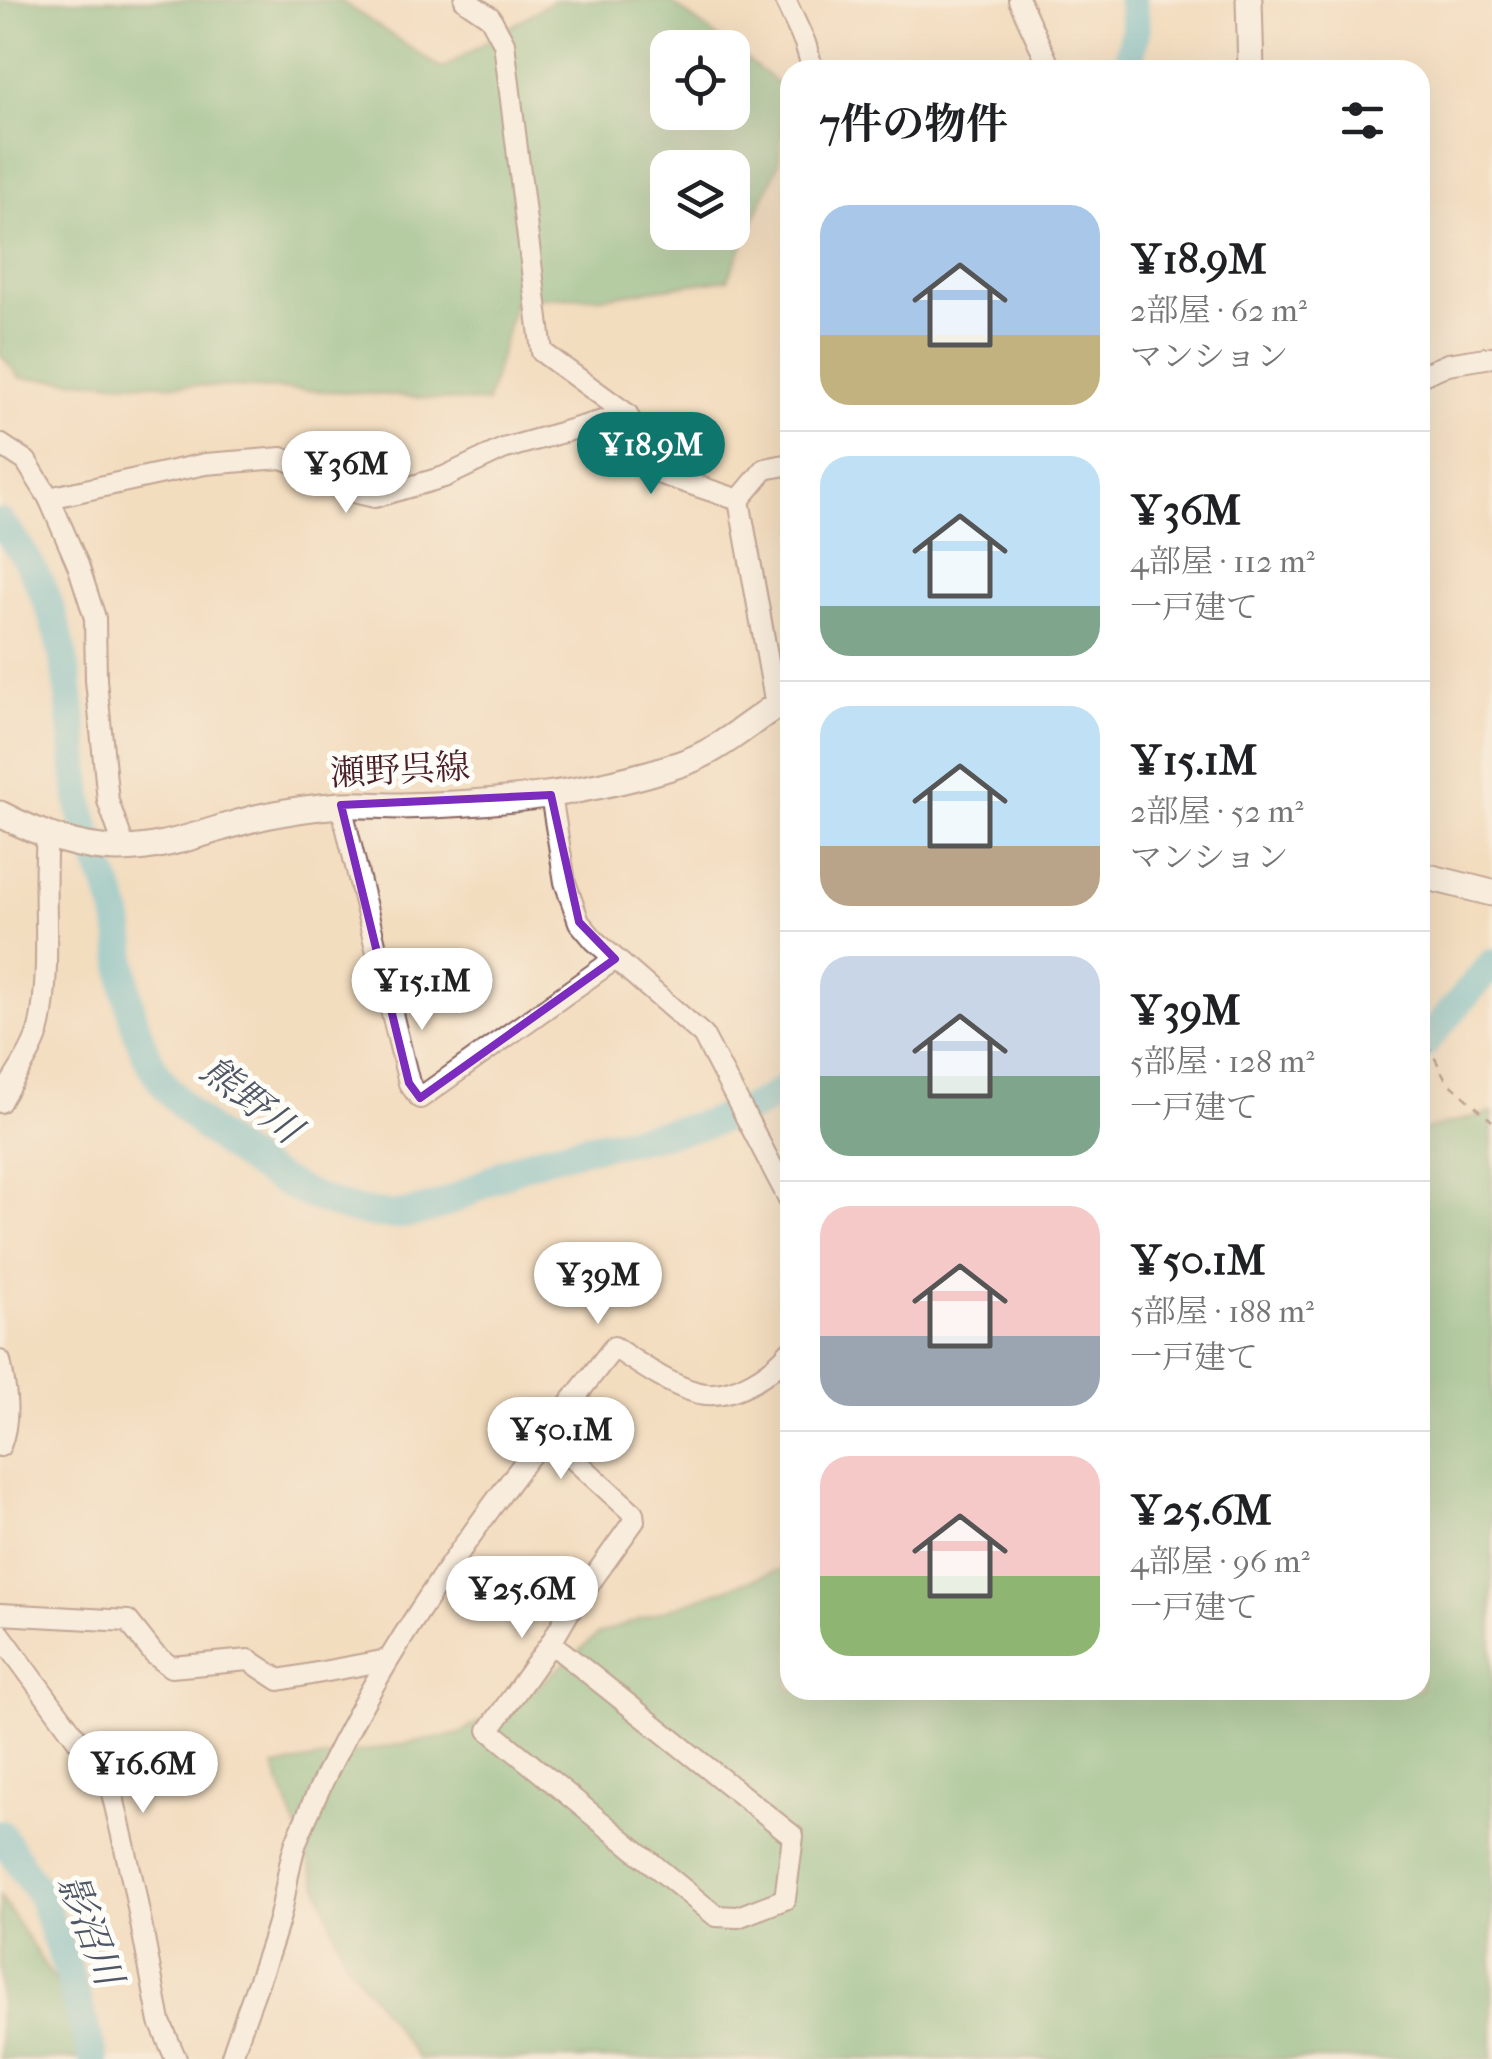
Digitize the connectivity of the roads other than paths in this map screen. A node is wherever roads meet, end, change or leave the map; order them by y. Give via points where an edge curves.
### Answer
1 (465, 0) edge
2 (786, 0) edge
3 (1019, 0) edge
4 (1248, 0) edge
5 (810, 60) edge
6 (1046, 60) edge
7 (1250, 60) edge
8 (1492, 357) edge
9 (1430, 372) edge
10 (627, 414) junction
11 (0, 444) edge
12 (780, 466) edge
13 (49, 498) junction
14 (739, 500) junction
15 (780, 687) edge
16 (780, 703) edge
17 (551, 795) junction
18 (341, 805) junction
19 (0, 814) edge
20 (47, 836) junction
21 (118, 849) junction
22 (1430, 878) edge
23 (1492, 893) edge
24 (615, 959) junction
25 (0, 1102) edge
26 (780, 1184) edge
27 (780, 1360) edge
28 (0, 1361) edge
29 (546, 1434) junction
30 (0, 1446) edge
31 (0, 1614) edge
32 (0, 1634) edge
33 (551, 1643) junction
34 (388, 1660) junction
35 (176, 2059) edge
36 (231, 2059) edge

1 - 10 street via 490,17 504,42 542,352
2 - 5 street
3 - 6 street
4 - 7 main road
8 - 9 street
10 - 13 street via 503,449 444,477 374,497 282,458 206,464
10 - 14 street via 660,474
11 - 13 street via 26,461
12 - 14 street via 765,469
13 - 21 street via 95,618 108,801
14 - 15 street
16 - 17 main road, 瀬野呉線 via 730,741 683,763
17 - 18 main road, 瀬野呉線
17 - 24 street via 565,882 579,922
18 - 21 main road, 瀬野呉線
18 - 24 street via 409,1083 420,1098
19 - 20 main road, 瀬野呉線
20 - 21 main road, 瀬野呉線
20 - 25 street via 39,1029
22 - 23 main road
24 - 26 street via 703,1036
27 - 29 street via 744,1386 707,1394 651,1373 614,1347
28 - 30 street via 6,1429
29 - 33 street via 634,1513
29 - 34 street
31 - 34 street via 128,1621 170,1667 249,1660 279,1680
32 - 35 street via 110,1784 160,2022
33 - 33 street via 489,1730 716,1916 738,1917 785,1900 793,1836
34 - 36 street via 297,1839 280,1917

